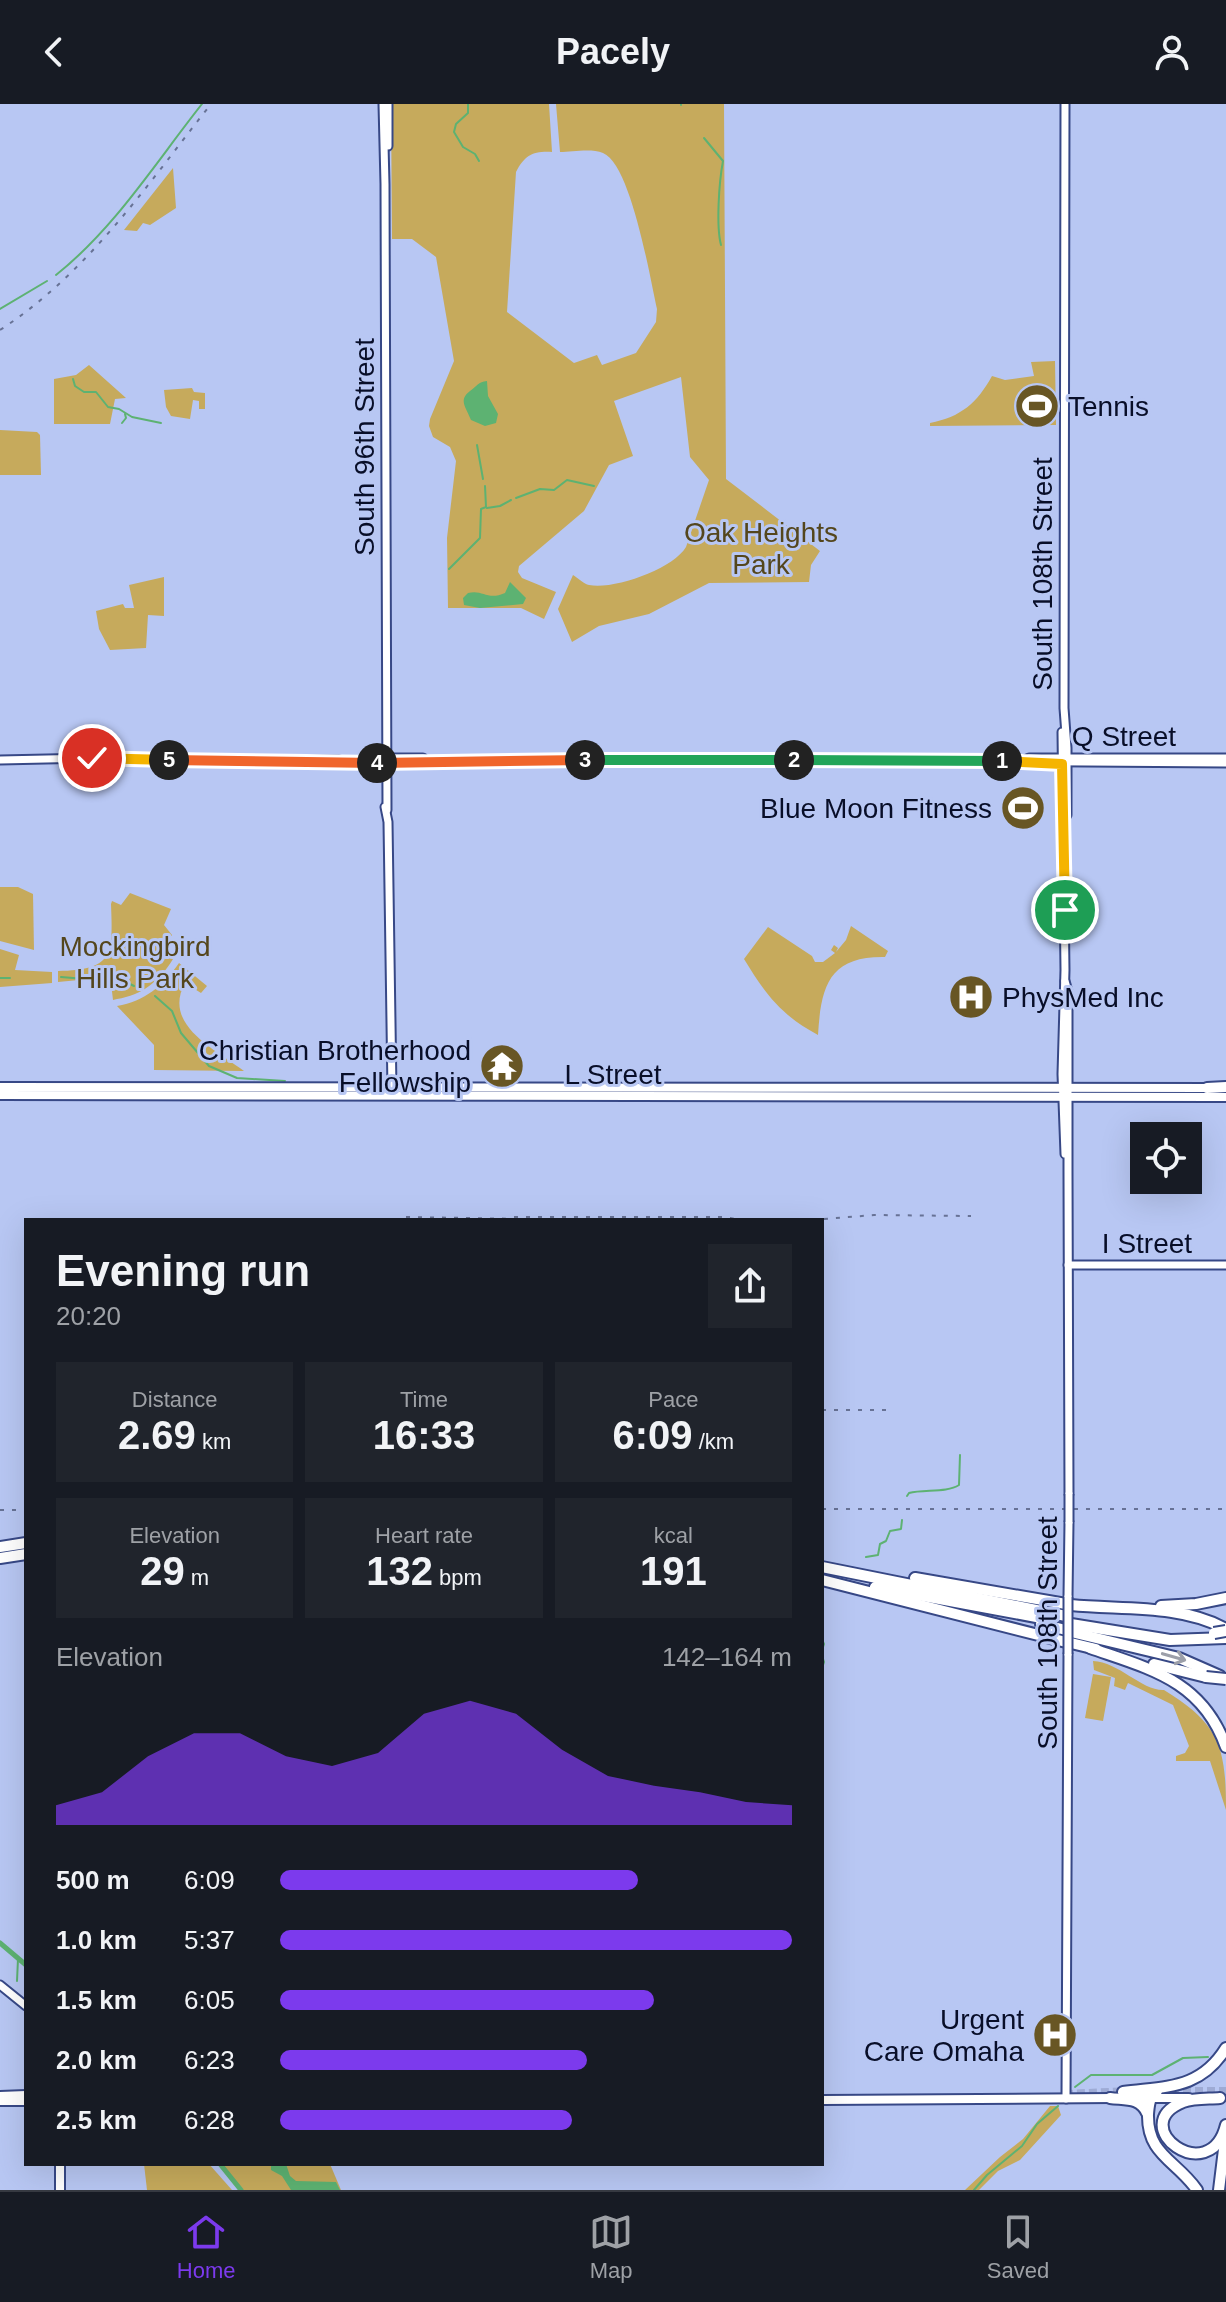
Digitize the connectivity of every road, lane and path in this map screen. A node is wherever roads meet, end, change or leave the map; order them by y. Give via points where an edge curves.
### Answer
1 (385, 104) edge
2 (1063, 104) edge
3 (0, 760) edge
4 (386, 760) junction
5 (1065, 761) junction
6 (1226, 761) edge
7 (0, 1087) edge
8 (1207, 1088) joint
9 (1226, 1088) edge
10 (393, 1091) junction
11 (1066, 1093) junction
12 (0, 1095) edge
13 (1226, 1097) edge
14 (1068, 1265) junction
15 (1226, 1265) edge
16 (24, 1543) edge
17 (0, 1547) edge
18 (24, 1554) edge
19 (0, 1558) edge
20 (824, 1565) edge
21 (824, 1565) edge
22 (824, 1579) edge
23 (824, 1579) edge
24 (958, 1598) junction
25 (1226, 1598) edge
26 (1083, 1606) junction
27 (1069, 1622) junction
28 (1220, 1633) edge
29 (1090, 1648) junction
30 (1223, 1678) edge
31 (1226, 1747) edge
32 (0, 1985) edge
33 (24, 2004) edge
34 (1226, 2048) edge
35 (1123, 2092) tunnel mouth
36 (1154, 2095) junction
37 (0, 2098) edge
38 (24, 2098) edge
39 (824, 2098) edge
40 (1065, 2098) junction
41 (1110, 2098) junction
42 (1223, 2098) edge
43 (1148, 2119) junction
44 (1226, 2128) edge
45 (60, 2166) edge
46 (60, 2190) edge
47 (1197, 2190) edge
48 (1219, 2190) edge

1 - 4 main road, South 96th Street
2 - 5 main road, South 108th Street
3 - 4 main road, Q Street
4 - 5 main road, Q Street
4 - 10 main road, South 96th Street
5 - 6 main road, Q Street
5 - 11 main road, South 108th Street
7 - 10 main road, L Street
8 - 9 highway
8 - 11 main road, L Street
10 - 11 main road, L Street
10 - 12 main road, L Street
11 - 13 main road, L Street
11 - 14 main road, South 108th Street
14 - 15 main road, I Street
14 - 27 main road, South 108th Street, bridge
16 - 17 highway
18 - 19 highway
20 - 27 highway
21 - 24 highway
22 - 27 highway
23 - 24 highway
24 - 27 highway
25 - 26 highway via 1187,1605
26 - 27 highway
26 - 28 highway via 1179,1613 1206,1620
27 - 28 highway via 1160,1633
27 - 28 highway via 1176,1618
27 - 29 highway
27 -> 30 highway
27 - 40 main road, South 108th Street
29 - 30 highway, bridge
29 - 31 highway via 1183,1686 1211,1716
32 - 33 main road
34 - 35 highway via 1206,2071 1184,2084
36 - 41 main road
36 - 42 main road
36 - 43 highway
37 - 38 main road
39 - 40 main road
40 - 41 main road
41 - 43 highway via 1139,2102
42 - 44 highway via 1178,2105 1165,2119 1164,2139 1176,2156 1198,2161 1218,2149
43 - 47 highway via 1154,2146
44 - 48 highway
45 - 46 main road

